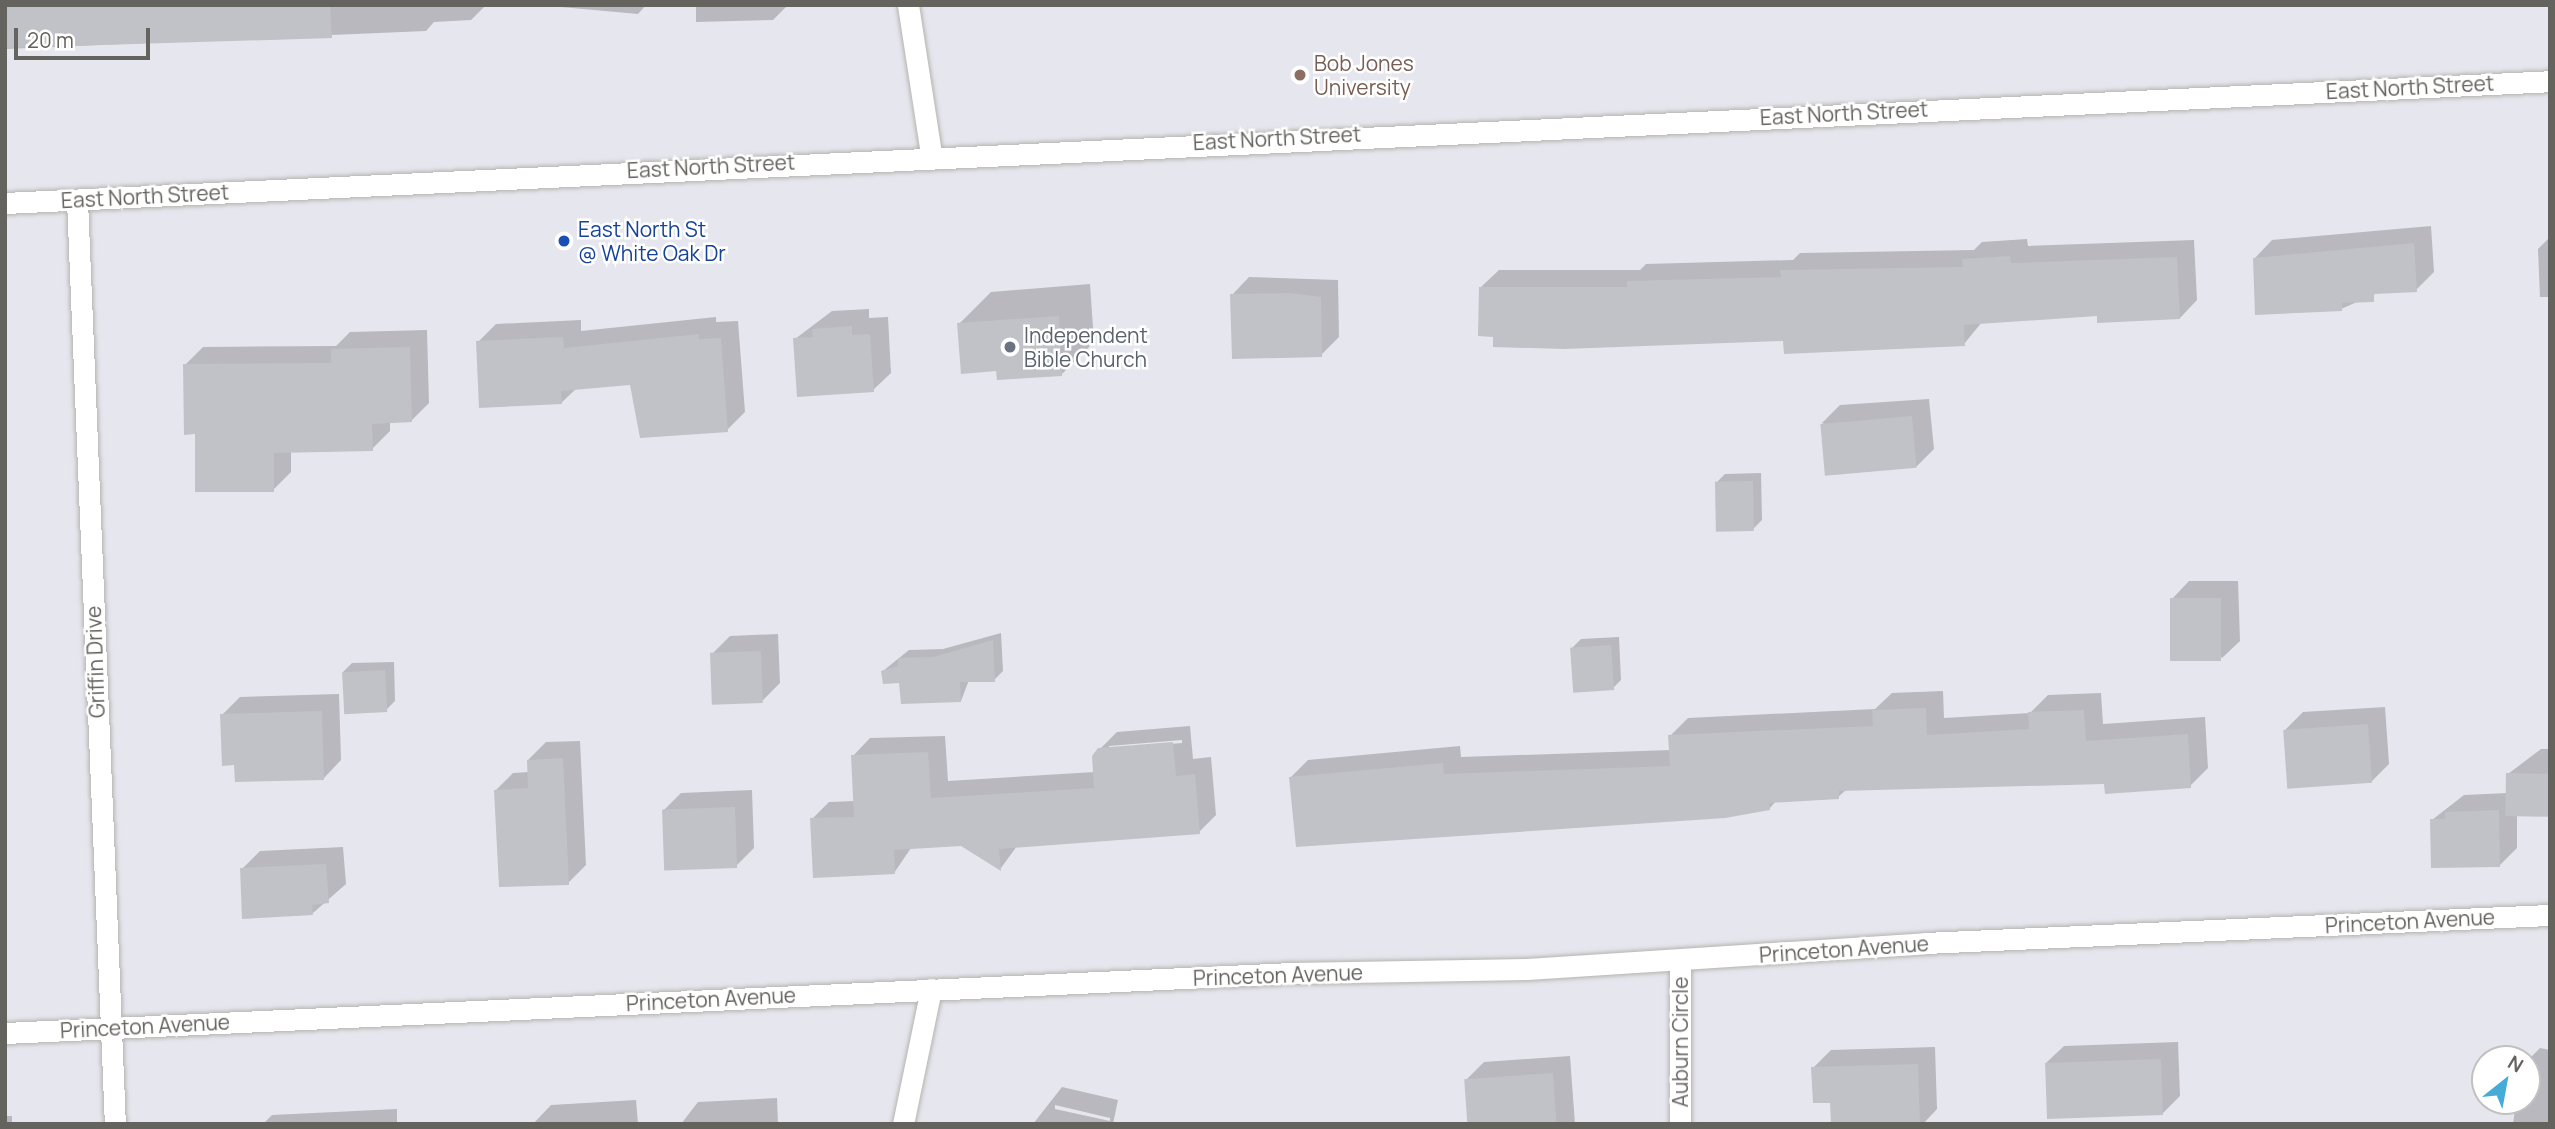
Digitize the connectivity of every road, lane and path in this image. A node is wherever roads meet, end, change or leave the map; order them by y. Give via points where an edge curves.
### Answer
1 (908, 5) edge
2 (2550, 81) edge
3 (931, 153) junction
4 (77, 200) junction
5 (5, 202) edge
6 (2550, 915) edge
7 (1680, 961) junction
8 (931, 989) junction
9 (110, 1027) junction
10 (5, 1033) edge
11 (115, 1124) edge
12 (903, 1124) edge
13 (1680, 1124) edge

1 - 3 street
2 - 3 street, East North Street
3 - 4 street, East North Street
4 - 5 street, East North Street
4 - 9 street, Griffin Drive
6 - 7 street, Princeton Avenue via 1925,943
7 - 8 street, Princeton Avenue
7 - 13 street, Auburn Circle
8 - 9 street, Princeton Avenue
8 - 12 street
9 - 10 street, Princeton Avenue
9 - 11 street, Griffin Drive

